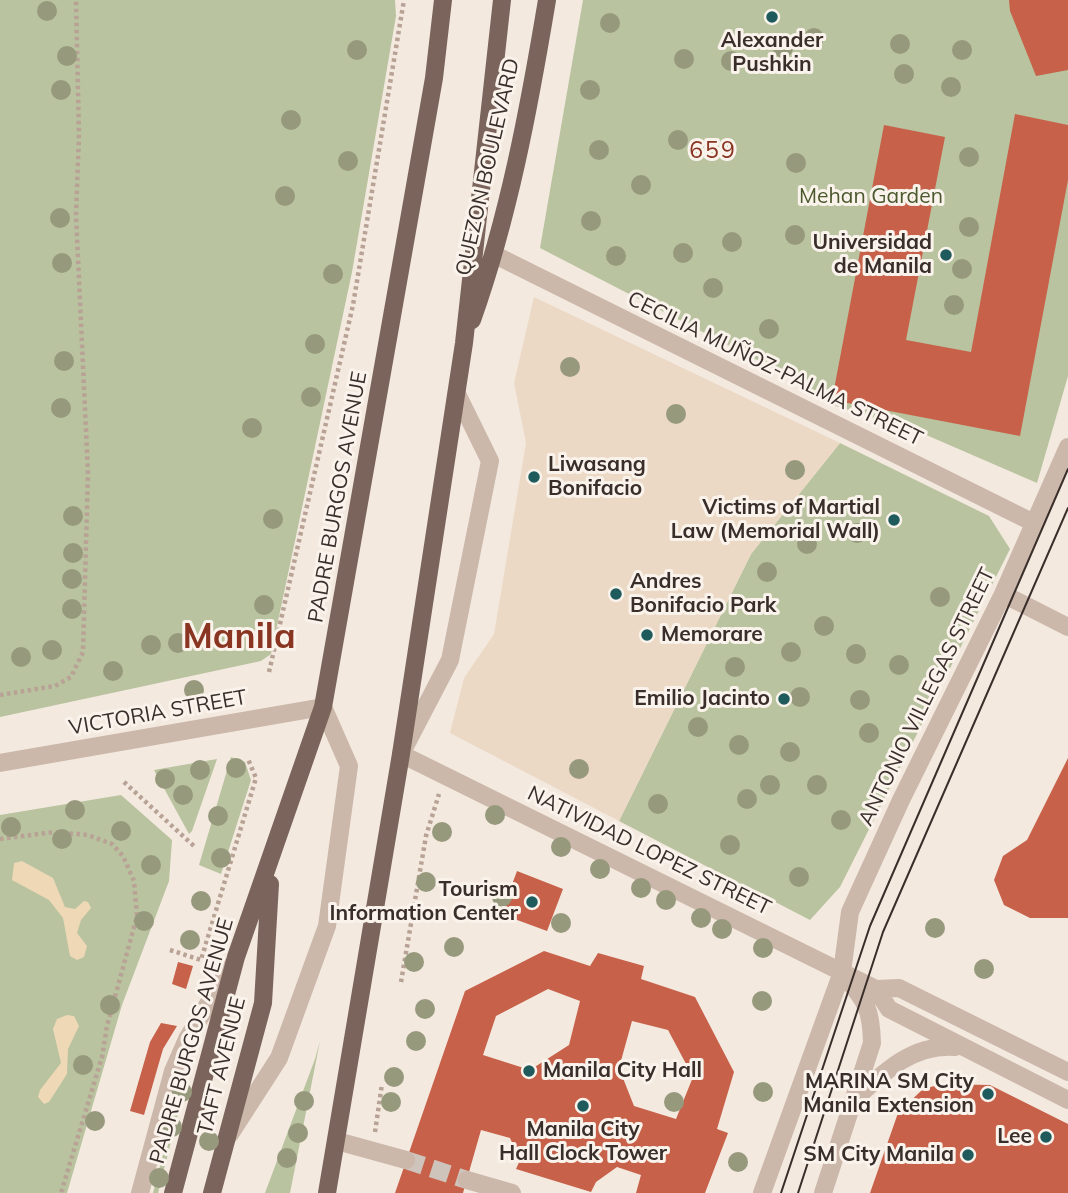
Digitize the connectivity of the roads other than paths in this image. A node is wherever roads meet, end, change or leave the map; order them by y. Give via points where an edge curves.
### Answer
1 (443, 0) edge
2 (502, 0) edge
3 (547, 0) edge
4 (495, 255) junction
5 (464, 343) junction
6 (457, 394) junction
7 (1068, 447) edge
8 (1034, 523) junction
9 (1003, 594) junction
10 (1068, 626) edge
11 (323, 707) junction
12 (401, 754) junction
13 (0, 763) edge
14 (271, 863) junction
15 (236, 957) junction
16 (842, 972) junction
17 (876, 989) junction
18 (960, 1047) junction
19 (1068, 1072) edge
20 (853, 1100) junction
21 (1068, 1100) edge
22 (229, 1136) junction
23 (337, 1141) junction
24 (406, 1160) tunnel mouth
25 (467, 1180) tunnel mouth
26 (140, 1193) edge
27 (173, 1193) edge
28 (212, 1193) edge
29 (327, 1193) edge
30 (512, 1193) edge
31 (762, 1193) edge
32 (823, 1193) edge

1 - 11 main road, PADRE BURGOS AVENUE via 434,78
2 - 5 main road
3 - 4 main road, QUEZON BOULEVARD
4 - 5 main road, QUEZON BOULEVARD
4 - 8 street, CECILIA MUÑOZ-PALMA STREET
5 - 6 main road
6 - 12 main road
6 - 12 street via 489,461 450,660
7 - 8 street, ANTONIO VILLEGAS STREET
8 - 9 street, ANTONIO VILLEGAS STREET
9 - 10 street
9 - 16 street, ANTONIO VILLEGAS STREET via 850,912
11 - 13 street, VICTORIA STREET
11 - 14 main road, PADRE BURGOS AVENUE
11 - 22 street via 349,766 327,926 278,1059
12 - 16 street, NATIVIDAD LOPEZ STREET
12 - 23 main road
14 - 15 main road, PADRE BURGOS AVENUE
14 - 22 main road, TAFT AVENUE via 263,1003
15 - 26 street via 173,1071
15 - 27 main road, PADRE BURGOS AVENUE
16 - 17 street, NATIVIDAD LOPEZ STREET
16 - 20 street via 866,1002 871,1017 872,1042
16 - 31 street, ANTONIO VILLEGAS STREET
17 - 18 street, NATIVIDAD LOPEZ STREET via 889,1009
17 - 19 street, NATIVIDAD LOPEZ STREET via 899,988
18 - 20 street via 916,1052 891,1066
18 - 21 street, NATIVIDAD LOPEZ STREET
20 - 32 street
22 - 28 main road, TAFT AVENUE
23 - 24 street
23 - 29 main road
25 - 30 street

